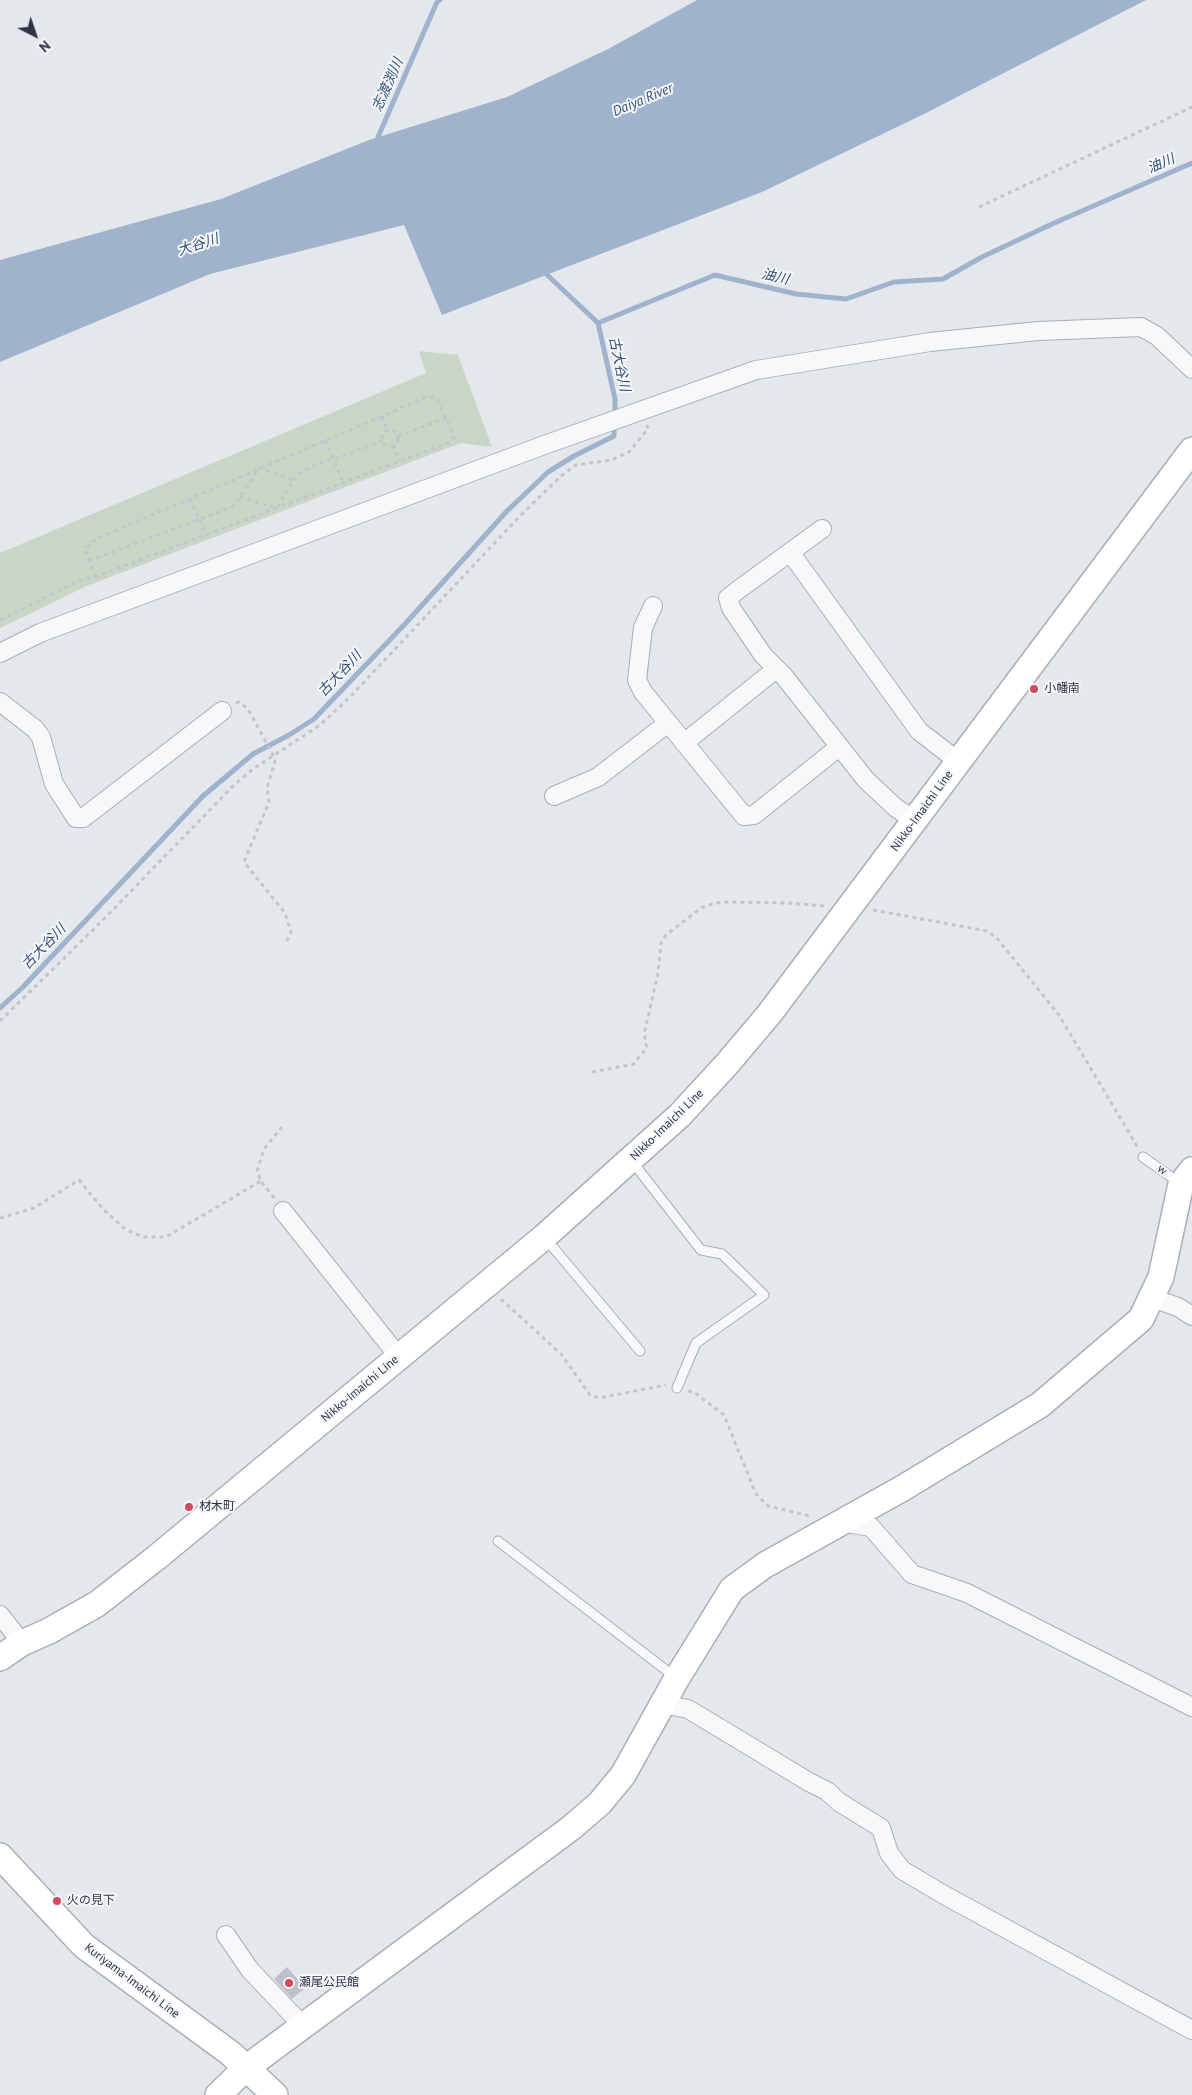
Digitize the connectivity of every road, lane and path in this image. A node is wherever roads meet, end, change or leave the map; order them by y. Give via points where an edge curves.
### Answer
1 (1192, 106) edge
2 (980, 207) dead end
3 (1192, 369) edge
4 (637, 411) junction
5 (382, 416) junction
6 (446, 418) junction
7 (387, 430) junction
8 (398, 436) junction
9 (325, 440) junction
10 (382, 440) junction
11 (393, 445) junction
12 (1192, 450) edge
13 (333, 459) junction
14 (399, 461) junction
15 (259, 468) junction
16 (293, 480) junction
17 (343, 482) junction
18 (240, 497) junction
19 (190, 498) junction
20 (277, 508) junction
21 (199, 519) junction
22 (822, 530) dead end
23 (206, 535) junction
24 (790, 552) junction
25 (89, 560) junction
26 (95, 577) junction
27 (653, 606) dead end
28 (0, 620) edge
29 (0, 653) edge
30 (776, 669) junction
31 (0, 702) edge
32 (222, 710) joint
33 (668, 722) junction
34 (684, 743) junction
35 (839, 747) junction
36 (273, 755) junction
37 (959, 762) junction
38 (554, 796) dead end
39 (916, 820) junction
40 (788, 903) dead end
41 (907, 915) dead end
42 (285, 945) dead end
43 (0, 1021) edge
44 (592, 1072) dead end
45 (282, 1127) dead end
46 (1143, 1157) joint
47 (631, 1160) junction
48 (1186, 1177) edge
49 (261, 1181) junction
50 (283, 1211) joint
51 (0, 1218) edge
52 (544, 1237) junction
53 (486, 1285) junction
54 (1152, 1298) junction
55 (1192, 1316) edge
56 (640, 1351) dead end
57 (399, 1357) junction
58 (677, 1388) junction
59 (840, 1522) junction
60 (498, 1541) dead end
61 (0, 1615) edge
62 (22, 1643) junction
63 (0, 1658) edge
64 (677, 1678) junction
65 (662, 1704) junction
66 (1192, 1707) edge
67 (0, 1856) edge
68 (226, 1935) dead end
69 (303, 2026) junction
70 (1192, 2030) edge
71 (246, 2068) junction
72 (218, 2095) edge
73 (275, 2095) edge

1 - 2 path
3 - 4 street via 1157,336 1141,328 1038,331 930,342 756,370
4 - 29 street via 40,633
4 - 36 path via 648,429 629,452 611,460 576,465 561,476 350,698 320,725
5 - 6 path via 429,396 436,399
5 - 7 path
5 - 9 path
6 - 8 path
6 - 14 path via 454,437 448,443
7 - 8 path
7 - 10 path
8 - 11 path
9 - 13 path
9 - 15 path
10 - 11 path via 387,446
10 - 13 path
11 - 14 path
12 - 37 main road, Nikko-Imaichi Line
13 - 16 path via 299,474
13 - 17 path
14 - 17 path
15 - 16 path
15 - 18 path
15 - 19 path
16 - 20 path
17 - 20 path
18 - 20 path
18 - 21 path via 232,507
19 - 21 path
19 - 25 path via 96,539 85,550
20 - 23 path
21 - 23 path
21 - 25 path
22 - 24 street
23 - 26 path
24 - 30 street via 728,598 757,648
24 - 37 street via 919,731
25 - 26 path
26 - 28 path via 83,579
27 - 33 street via 643,628 637,680
30 - 34 street
30 - 35 street
31 - 32 street via 41,737 54,784 76,818 83,818
32 - 36 path via 239,702 248,709
33 - 34 street
33 - 38 street via 598,777
34 - 35 street via 744,816 754,815
35 - 39 street via 866,780 896,808
36 - 42 path via 275,762 267,788 269,802 244,862 285,913 291,932
36 - 43 path via 233,786
37 - 39 main road, Nikko-Imaichi Line
39 - 47 main road, Nikko-Imaichi Line via 770,1014 680,1115
40 - 44 path via 715,903 701,908 666,935 661,942 648,1016 647,1047 634,1064
41 - 46 path via 987,931 996,937 1059,1015
45 - 49 path via 264,1149 257,1170
46 - 48 lane, w
47 - 52 main road, Nikko-Imaichi Line
47 - 58 lane via 701,1250 722,1254 764,1295 696,1343
48 - 54 main road via 1161,1277
49 - 50 path
49 - 51 path via 166,1237 144,1237 126,1230 79,1180 34,1208
50 - 57 street
52 - 53 main road, Nikko-Imaichi Line
52 - 56 lane
53 - 57 main road, Nikko-Imaichi Line
53 - 58 path via 561,1354 590,1396 599,1398 668,1385
54 - 55 street
54 - 59 main road via 1141,1319 1040,1405
57 - 62 main road, Nikko-Imaichi Line via 97,1604
58 - 59 path via 694,1392 724,1415 756,1494 768,1506
59 - 64 main road via 764,1565 732,1589
59 - 66 street via 871,1527 912,1574 968,1593
60 - 64 lane
61 - 62 street
62 - 63 main road, Nikko-Imaichi Line
64 - 65 main road
65 - 69 main road via 623,1776 600,1804
65 - 70 street via 688,1710 827,1791 881,1828 889,1852 902,1870
67 - 71 main road, Kuriyama-Imaichi Line via 84,1946
68 - 69 street via 250,1970
69 - 71 main road
71 - 72 main road
71 - 73 main road, Kuriyama-Imaichi Line

